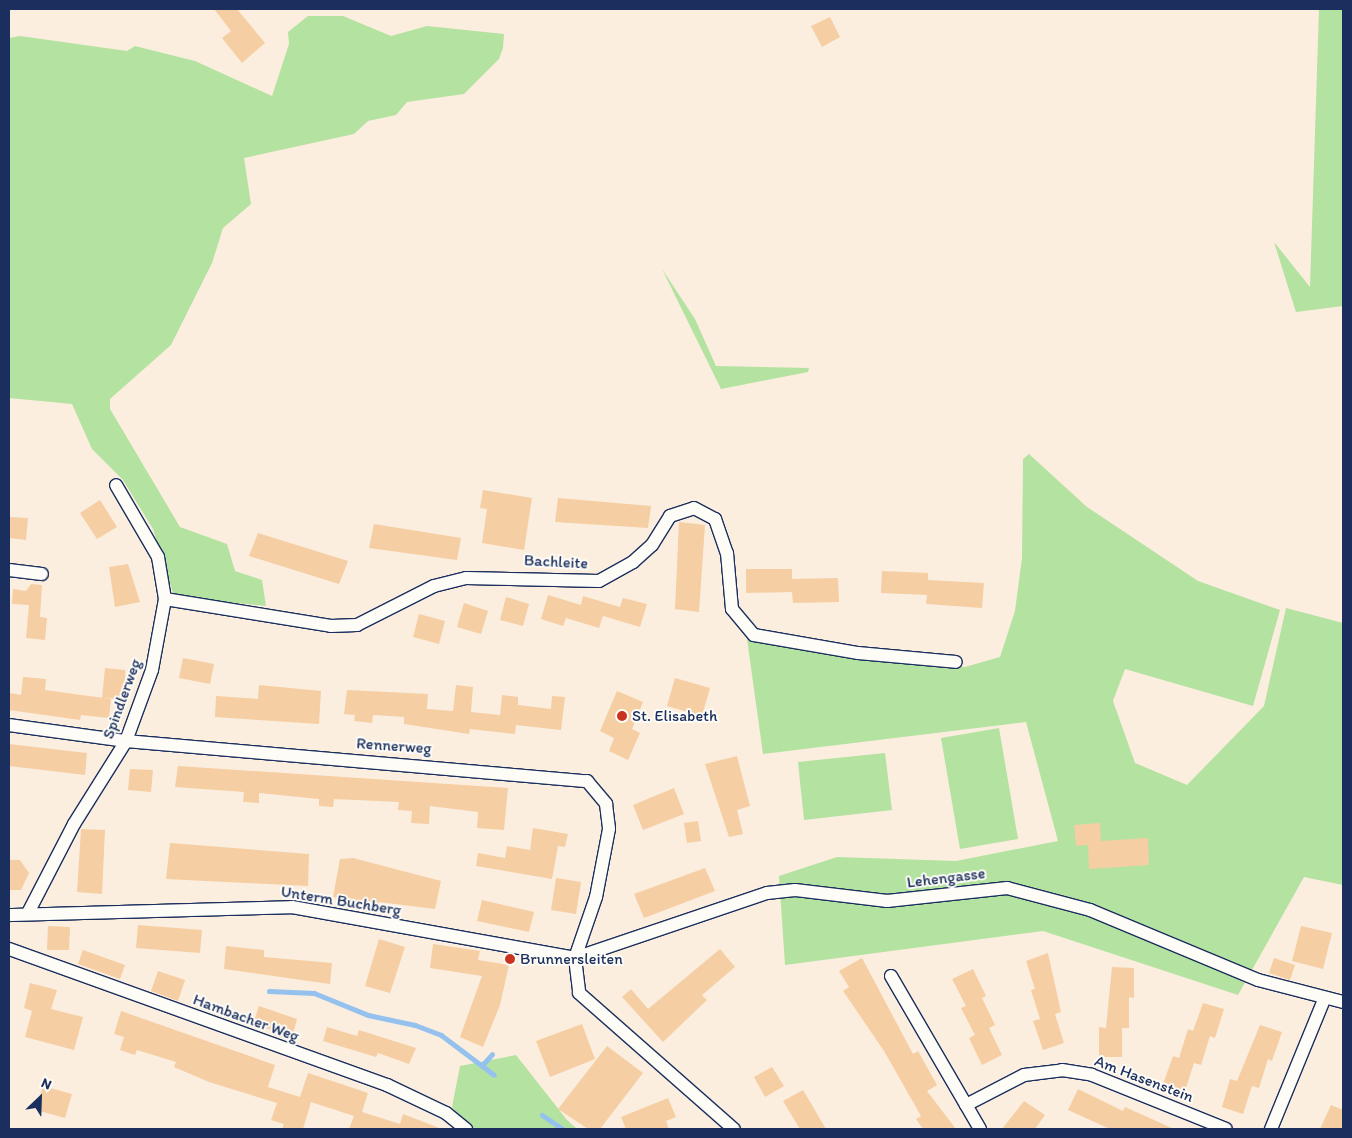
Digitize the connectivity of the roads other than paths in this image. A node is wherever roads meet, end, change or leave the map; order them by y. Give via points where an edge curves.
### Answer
1 (116, 485) dead end
2 (9, 570) edge
3 (42, 574) dead end
4 (164, 599) junction
5 (956, 662) dead end
6 (9, 725) edge
7 (126, 741) junction
8 (28, 913) junction
9 (9, 914) edge
10 (9, 950) edge
11 (575, 958) junction
12 (891, 976) dead end
13 (1324, 1000) junction
14 (1343, 1002) edge
15 (966, 1105) junction
16 (466, 1129) edge
17 (734, 1129) edge
18 (980, 1129) edge
19 (1226, 1129) edge
20 (1271, 1129) edge

1 - 4 street, Spindlerweg via 152,540
2 - 3 street
4 - 5 street, Bachleite via 331,626 357,625 434,586 466,578 599,581 639,557 670,516 680,509 694,508 715,519 726,553 732,609 754,635 858,653
4 - 7 street, Spindlerweg via 152,670
6 - 7 street, Rennerweg
7 - 8 street, Spindlerweg via 74,824
7 - 11 street, Rennerweg via 587,780 606,804 609,829 596,898
8 - 9 street, Unterm Buchberg
8 - 11 street, Unterm Buchberg via 292,907
10 - 16 street, Hambacher Weg via 387,1085 446,1113
11 - 13 street, Lehengasse via 767,893 795,890 887,901 1007,888 1090,910 1258,980
11 - 17 street via 576,984 593,1009
12 - 15 street
13 - 14 street, Lehengasse
13 - 20 street
15 - 18 street
15 - 19 street, Am Hasenstein via 1017,1078 1062,1070 1092,1075

